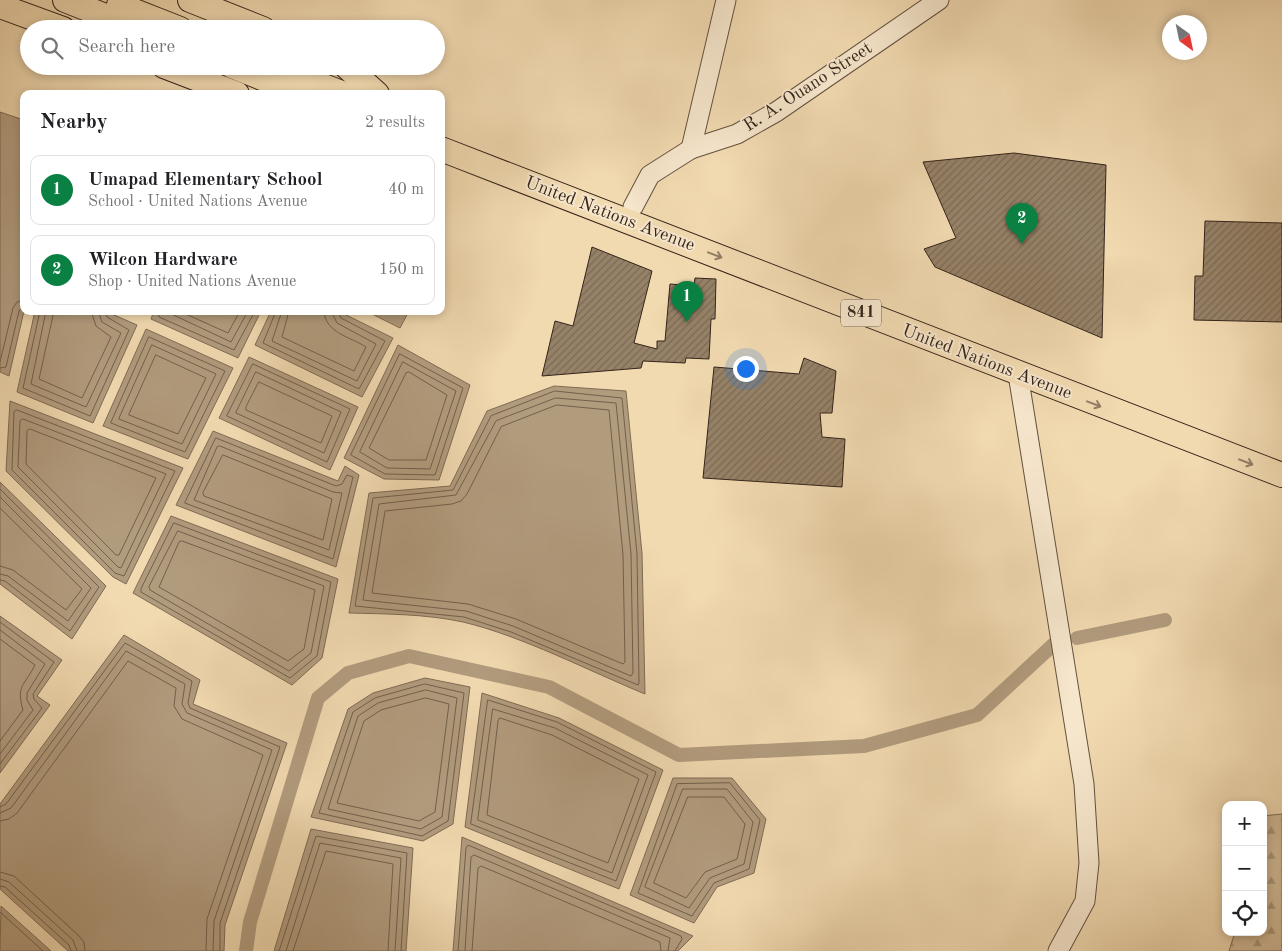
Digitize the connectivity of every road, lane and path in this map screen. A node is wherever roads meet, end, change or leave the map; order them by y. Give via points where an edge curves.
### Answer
1 (65, 0) edge
2 (107, 0) edge
3 (190, 0) edge
4 (726, 0) edge
5 (939, 0) edge
6 (0, 6) edge
7 (38, 20) edge
8 (115, 20) edge
9 (157, 20) edge
10 (240, 20) edge
11 (187, 75) edge
12 (254, 75) edge
13 (296, 75) edge
14 (356, 75) edge
15 (227, 90) edge
16 (292, 90) edge
17 (334, 90) edge
18 (373, 90) edge
19 (445, 134) edge
20 (691, 149) junction
21 (445, 151) edge
22 (632, 206) junction
23 (1018, 374) junction
24 (1282, 458) edge
25 (1282, 475) edge
26 (1058, 951) edge

1 - 8 main road
2 - 9 main road
3 - 10 main road
4 - 20 street
5 - 20 street, R. A. Ouano Street via 776,112 737,134
6 - 7 main road
11 - 15 main road
12 - 16 main road
13 - 17 main road
14 - 18 main road
19 - 22 main road, United Nations Avenue / 841
20 - 22 street, R. A. Ouano Street via 650,175
21 -> 23 main road, United Nations Avenue / 841
22 - 24 main road, United Nations Avenue / 841
23 -> 25 main road, United Nations Avenue / 841
23 - 26 street via 1084,784 1088,863 1085,901

